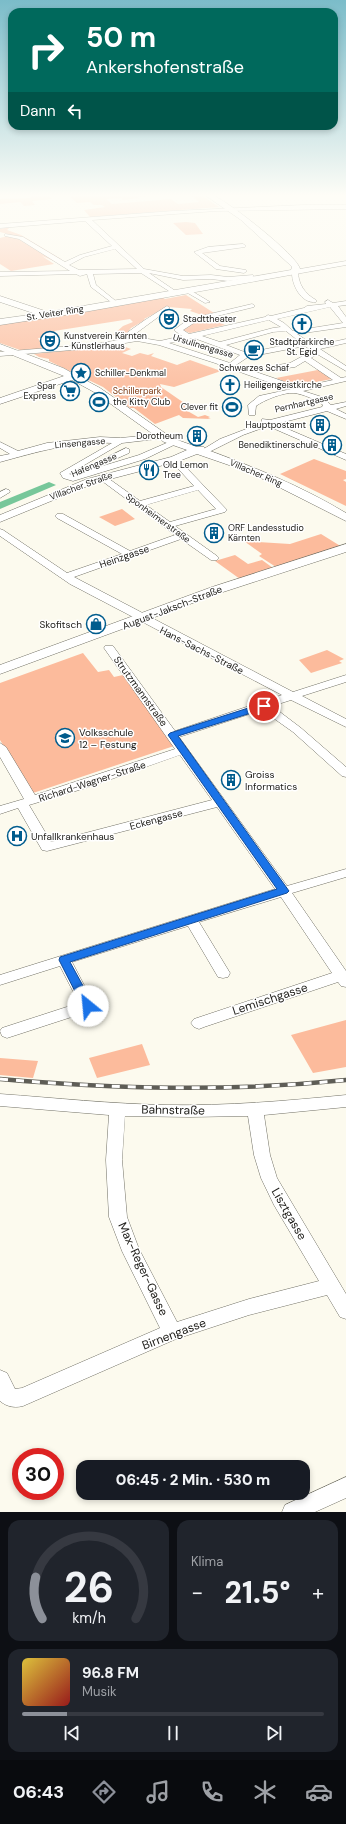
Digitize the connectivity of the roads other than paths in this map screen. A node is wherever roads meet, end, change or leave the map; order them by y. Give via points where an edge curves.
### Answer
1 (67, 266) edge
2 (135, 266) edge
3 (215, 266) edge
4 (295, 266) edge
5 (330, 266) edge
6 (295, 271) junction
7 (142, 272) junction
8 (90, 273) junction
9 (0, 274) edge
10 (80, 274) junction
11 (254, 277) junction
12 (182, 278) junction
13 (203, 288) junction
14 (188, 291) junction
15 (175, 293) junction
16 (325, 294) dead end
17 (0, 299) edge
18 (303, 301) junction
19 (207, 302) dead end
20 (345, 303) edge
21 (115, 304) junction
22 (330, 304) junction
23 (316, 305) junction
24 (252, 306) dead end
25 (167, 308) dead end
26 (280, 314) junction
27 (47, 315) junction
28 (268, 317) junction
29 (0, 322) edge
30 (346, 324) edge
31 (326, 327) junction
32 (290, 331) junction
33 (190, 336) junction
34 (133, 339) junction
35 (238, 339) junction
36 (345, 339) edge
37 (160, 343) junction
38 (218, 344) junction
39 (0, 346) edge
40 (311, 346) junction
41 (235, 348) junction
42 (16, 352) junction
43 (0, 354) edge
44 (250, 354) junction
45 (305, 357) junction
46 (231, 365) junction
47 (275, 368) dead end
48 (346, 369) edge
49 (71, 378) junction
50 (343, 380) edge
51 (296, 391) junction
52 (0, 403) edge
53 (346, 404) edge
54 (329, 408) junction
55 (346, 417) edge
56 (247, 418) junction
57 (266, 422) junction
58 (236, 431) junction
59 (162, 436) junction
60 (120, 441) junction
61 (174, 443) junction
62 (0, 445) edge
63 (126, 451) dead end
64 (200, 451) junction
65 (17, 454) junction
66 (345, 455) edge
67 (0, 459) edge
68 (132, 459) junction
69 (169, 461) junction
70 (141, 467) junction
71 (65, 474) junction
72 (102, 478) junction
73 (200, 487) junction
74 (140, 504) junction
75 (346, 511) edge
76 (60, 516) dead end
77 (346, 518) edge
78 (0, 519) edge
79 (169, 525) junction
80 (0, 532) edge
81 (183, 535) junction
82 (346, 548) edge
83 (129, 554) junction
84 (346, 556) edge
85 (214, 558) dead end
86 (66, 577) junction
87 (146, 620) junction
88 (109, 648) dead end
89 (0, 670) edge
90 (0, 675) edge
91 (346, 678) edge
92 (292, 696) junction
93 (264, 706) junction
94 (346, 724) edge
95 (173, 735) junction
96 (0, 747) edge
97 (183, 750) junction
98 (346, 773) edge
99 (27, 802) junction
100 (220, 802) junction
101 (0, 810) edge
102 (346, 873) edge
103 (284, 891) junction
104 (191, 920) junction
105 (64, 960) junction
106 (223, 973) dead end
107 (344, 978) edge
108 (0, 980) edge
109 (199, 1023) dead end
110 (7, 1032) dead end
111 (0, 1100) edge
112 (346, 1101) edge
113 (117, 1109) junction
114 (255, 1109) junction
115 (331, 1286) junction
116 (346, 1311) edge
117 (172, 1332) junction
118 (0, 1379) edge
119 (346, 1487) edge
120 (292, 1512) edge

1 - 10 street
2 - 7 street
3 - 11 street via 240,269
4 - 6 main road
5 - 6 main road, St. Veiter Ring
6 - 11 main road, St. Veiter Ring
6 - 18 street
7 - 8 street
7 - 12 street
7 - 15 street
8 - 10 street
8 - 21 street via 94,286
9 - 10 street
11 - 12 street
11 - 13 main road, St. Veiter Ring
12 - 13 street
13 - 14 main road, St. Veiter Ring
14 - 15 main road, St. Veiter Ring
14 - 19 street
15 - 21 main road, St. Veiter Ring
16 - 22 street via 325,300
17 - 27 main road
18 - 23 street
18 - 23 street
18 - 26 street
20 - 22 street
21 - 27 main road, St. Veiter Ring
22 - 23 street
22 - 30 street
23 - 26 street
24 - 33 street via 188,322 178,330
25 - 34 street via 131,334
26 - 28 street
27 - 29 main road, St. Veiter Ring
28 - 32 street
28 - 33 street
30 - 31 street
31 - 32 street
31 - 36 street
32 - 35 street via 273,330
32 - 40 street
33 - 37 street
33 - 38 street
34 - 37 street
34 - 42 street via 96,346
35 - 38 street
35 - 41 street via 242,341 241,346
36 - 40 street
37 - 46 street, Ursulinengasse
38 - 41 street
39 - 42 main road, Villacher Ring
40 - 44 street
40 - 45 street
40 - 48 street
41 - 44 street
42 - 43 street
42 - 49 main road, Villacher Ring
44 - 46 street
45 - 47 street via 292,365
45 - 50 street
46 - 51 street, Ursulinengasse via 250,375
49 - 52 main road
49 - 59 main road, Villacher Ring via 101,392
50 - 51 street
51 - 54 street, Ursulinengasse
51 - 56 street via 257,400
53 - 54 street, Pernhartgasse
54 - 55 street, Ursulinengasse
54 - 57 street, Pernhartgasse
56 - 57 street
56 - 58 street
57 - 58 street, Pernhartgasse
57 - 66 street via 295,437
58 - 64 street, Villacher Straße
59 - 60 street, Linsengasse
59 - 61 main road, Villacher Ring
59 - 64 main road, Villacher Ring
60 - 65 street, Linsengasse via 100,440 66,444
60 - 71 street
61 - 64 main road, Villacher Ring
61 - 68 street
62 - 65 street
63 - 71 street, Hafengasse
64 - 69 main road, Villacher Straße
64 - 75 main road, Villacher Ring via 247,463
64 - 77 main road, Villacher Ring via 280,483
65 - 67 street, Linsengasse
68 - 70 street
68 - 71 street via 73,478
69 - 70 main road, Villacher Straße
69 - 73 street
70 - 72 main road, Villacher Straße
72 - 74 street, Sponheimerstraße
72 - 78 main road, Villacher Straße via 78,485
73 - 74 street
73 - 79 street via 222,510
74 - 79 street, Sponheimerstraße
76 - 83 street
79 - 81 street, Sponheimerstraße
80 - 86 street, Hans-Sachs-Straße
81 - 83 street, Heinzgasse
81 - 85 street, Sponheimerstraße
82 - 87 main road, August-Jaksch-Straße via 228,586
83 - 86 street, Heinzgasse
84 - 87 main road, August-Jaksch-Straße
86 - 87 street, Hans-Sachs-Straße
87 - 89 main road, August-Jaksch-Straße
87 - 90 main road, August-Jaksch-Straße
87 - 92 street, Hans-Sachs-Straße
88 - 95 street, Strutzmannstraße
91 - 92 street
92 - 93 street
92 - 94 street, Hans-Sachs-Straße
93 - 95 street
93 - 98 street via 297,730
95 - 97 street, Strutzmannstraße
96 - 99 street
97 - 99 street, Richard-Wagner-Straße
97 - 100 street, Strutzmannstraße
99 - 100 street, Eckengasse via 47,847
99 - 101 street, Richard-Wagner-Straße
100 - 103 street, Strutzmannstraße
102 - 103 street
103 - 104 street
103 - 107 street, Strutzmannstraße
104 - 105 street
104 - 106 street
105 - 108 street
105 - 110 street via 88,1006
107 - 109 street, Lemischgasse
111 - 113 street, Bahnstraße
112 - 114 street, Bahnstraße
113 - 114 street, Bahnstraße
113 - 117 street, Max-Reger-Gasse via 114,1160 118,1216 131,1251
114 - 115 street, Lisztgasse via 262,1155 269,1178
115 - 116 street, Lisztgasse
115 - 117 street, Birnengasse via 249,1306
117 - 118 street, Birnengasse via 16,1399 6,1395
119 - 120 street

